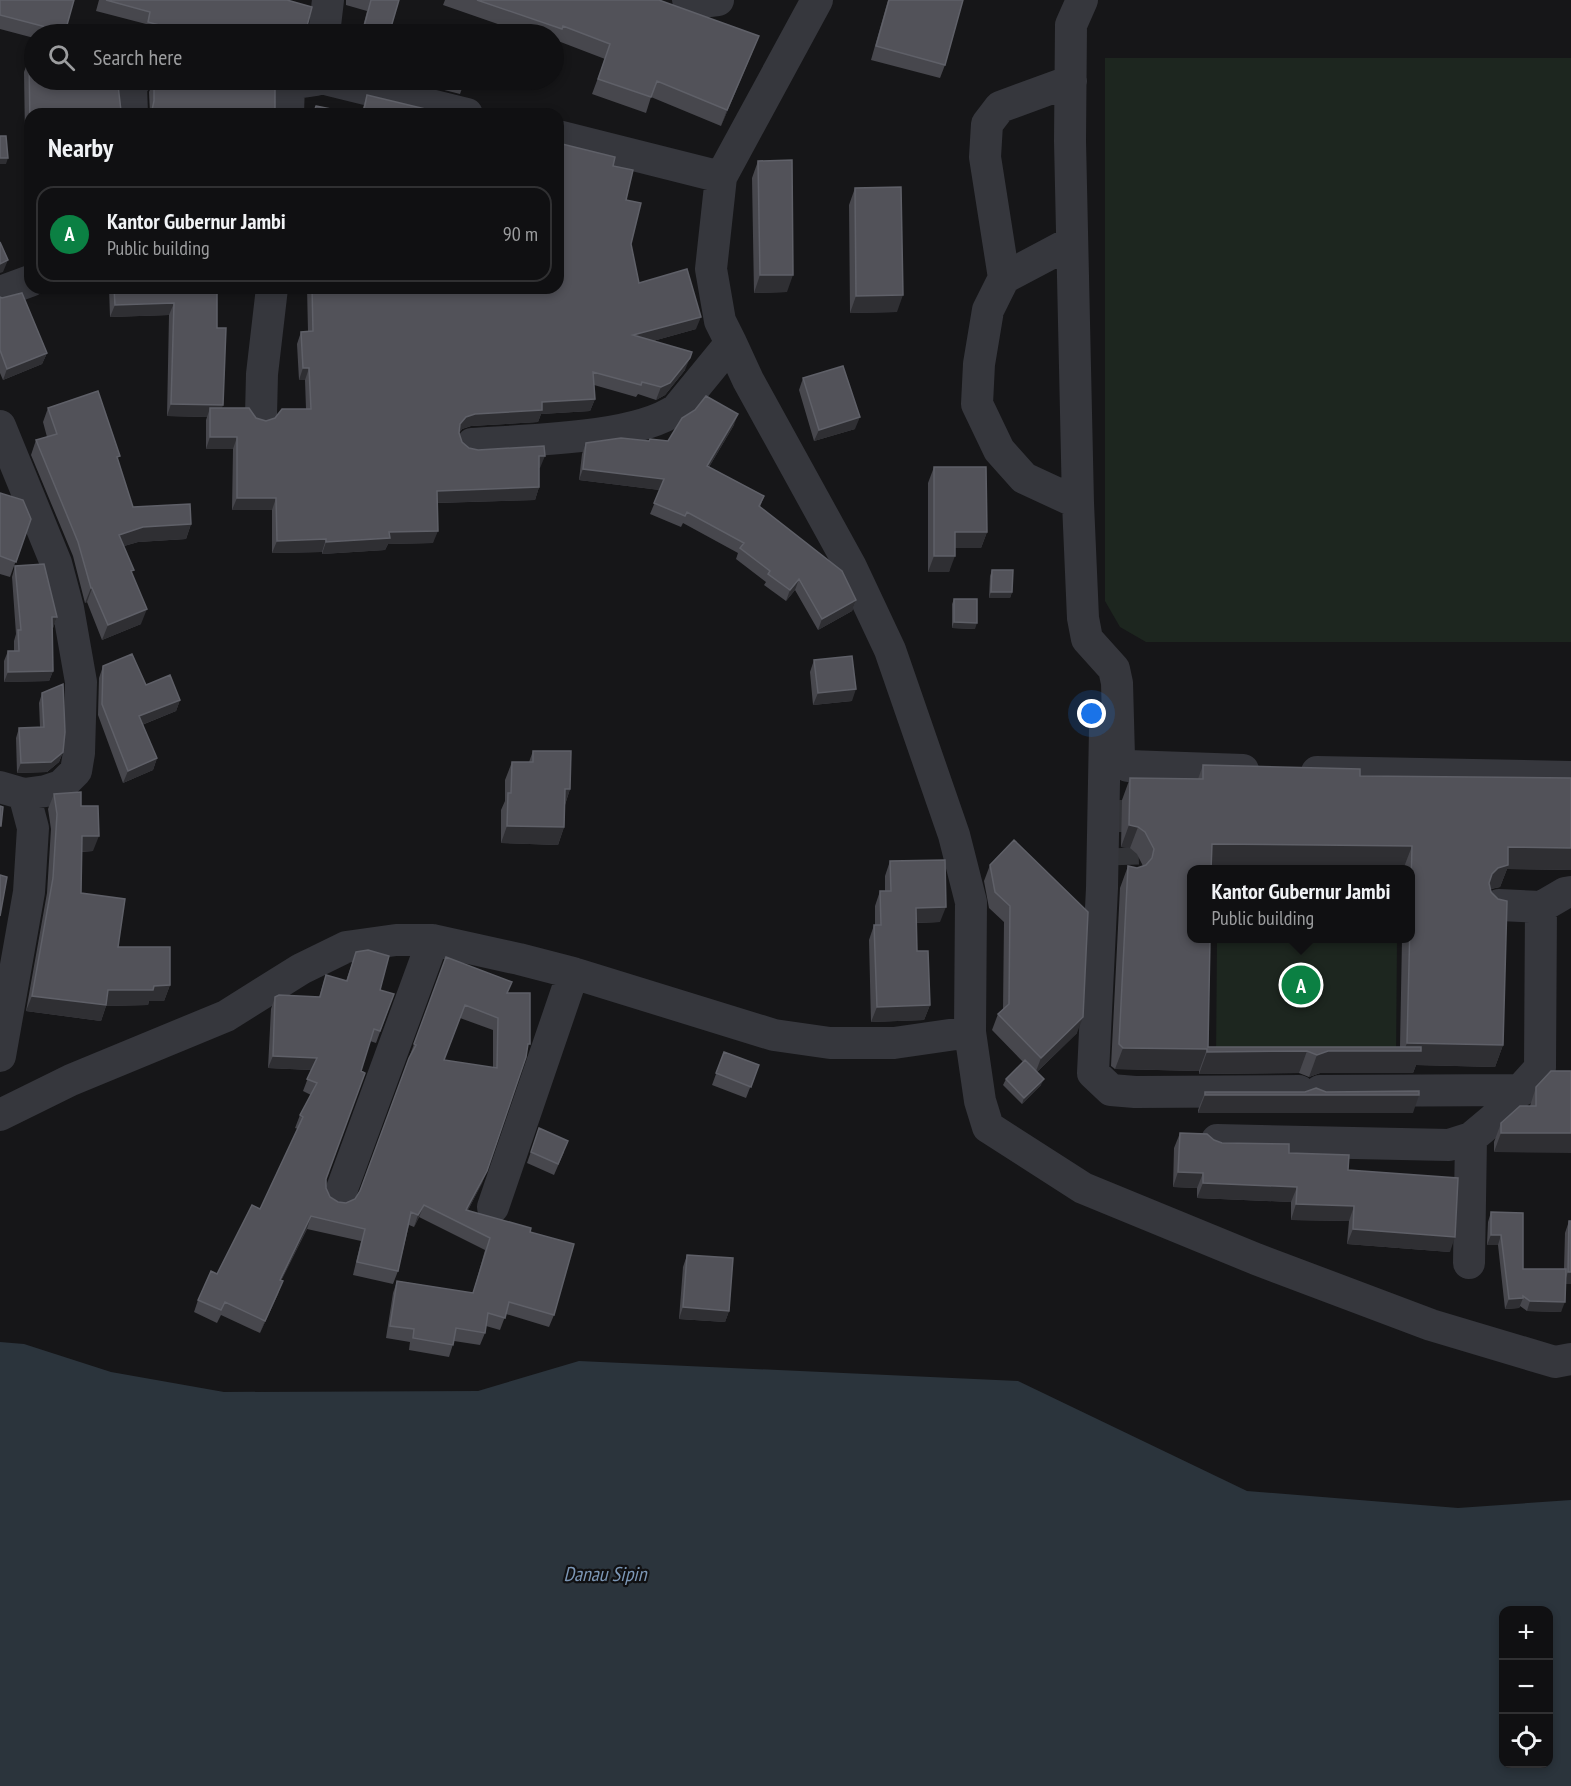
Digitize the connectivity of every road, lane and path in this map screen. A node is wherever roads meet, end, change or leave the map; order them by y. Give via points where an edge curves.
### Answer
1 (328, 0) edge
2 (688, 0) edge
3 (718, 0) edge
4 (817, 0) edge
5 (1082, 0) edge
6 (325, 24) edge
7 (1071, 81) junction
8 (131, 90) edge
9 (370, 90) edge
10 (132, 108) edge
11 (443, 108) edge
12 (564, 138) edge
13 (721, 177) junction
14 (1072, 242) junction
15 (1004, 278) junction
16 (24, 283) edge
17 (0, 292) edge
18 (271, 294) edge
19 (730, 344) junction
20 (261, 415) dead end
21 (0, 426) edge
22 (472, 444) dead end
23 (11, 482) edge
24 (1078, 503) junction
25 (1106, 698) dead end
26 (1119, 757) junction
27 (1571, 777) edge
28 (12, 790) edge
29 (1121, 800) tunnel mouth
30 (1571, 892) edge
31 (1499, 905) edge
32 (1541, 907) junction
33 (10, 939) edge
34 (433, 940) junction
35 (573, 974) junction
36 (4, 1007) edge
37 (970, 1032) junction
38 (0, 1056) edge
39 (1522, 1089) junction
40 (0, 1115) edge
41 (1471, 1138) junction
42 (1217, 1140) edge
43 (339, 1197) dead end
44 (493, 1207) dead end
45 (1469, 1263) dead end
46 (1571, 1359) edge

1 - 6 street
2 - 3 street
4 - 13 street
5 - 7 street via 1071,25
7 - 14 street
7 - 15 street via 1000,107 987,124 985,157
8 - 10 street
9 - 11 street
12 - 13 street
13 - 19 street via 711,269 720,321
14 - 15 street
14 - 24 street
15 - 24 street via 988,310 977,404 999,450 1024,478
16 - 17 street
18 - 20 street
19 - 22 street via 666,417 592,434
19 - 37 street via 851,567 890,650 954,835 972,902
21 - 23 street
23 - 28 street via 56,563 81,682 76,771 61,786 46,791
24 - 26 street via 1083,618 1087,639 1114,669
25 - 39 street via 1093,1073 1111,1090
26 - 27 street via 1128,766 1143,768
26 - 29 street
28 - 33 street via 33,828 29,892
30 - 32 street
31 - 32 street
32 - 39 street via 1540,1068
33 - 36 street
34 - 35 street
34 - 40 street via 346,947 301,969 226,1016 71,1080
34 - 43 street
35 - 37 street via 774,1035 830,1043 894,1043
35 - 44 street
36 - 38 street
37 - 46 street via 980,1101 988,1126 1083,1188 1431,1325 1555,1362
39 - 41 street
41 - 42 street via 1449,1145
41 - 45 street

